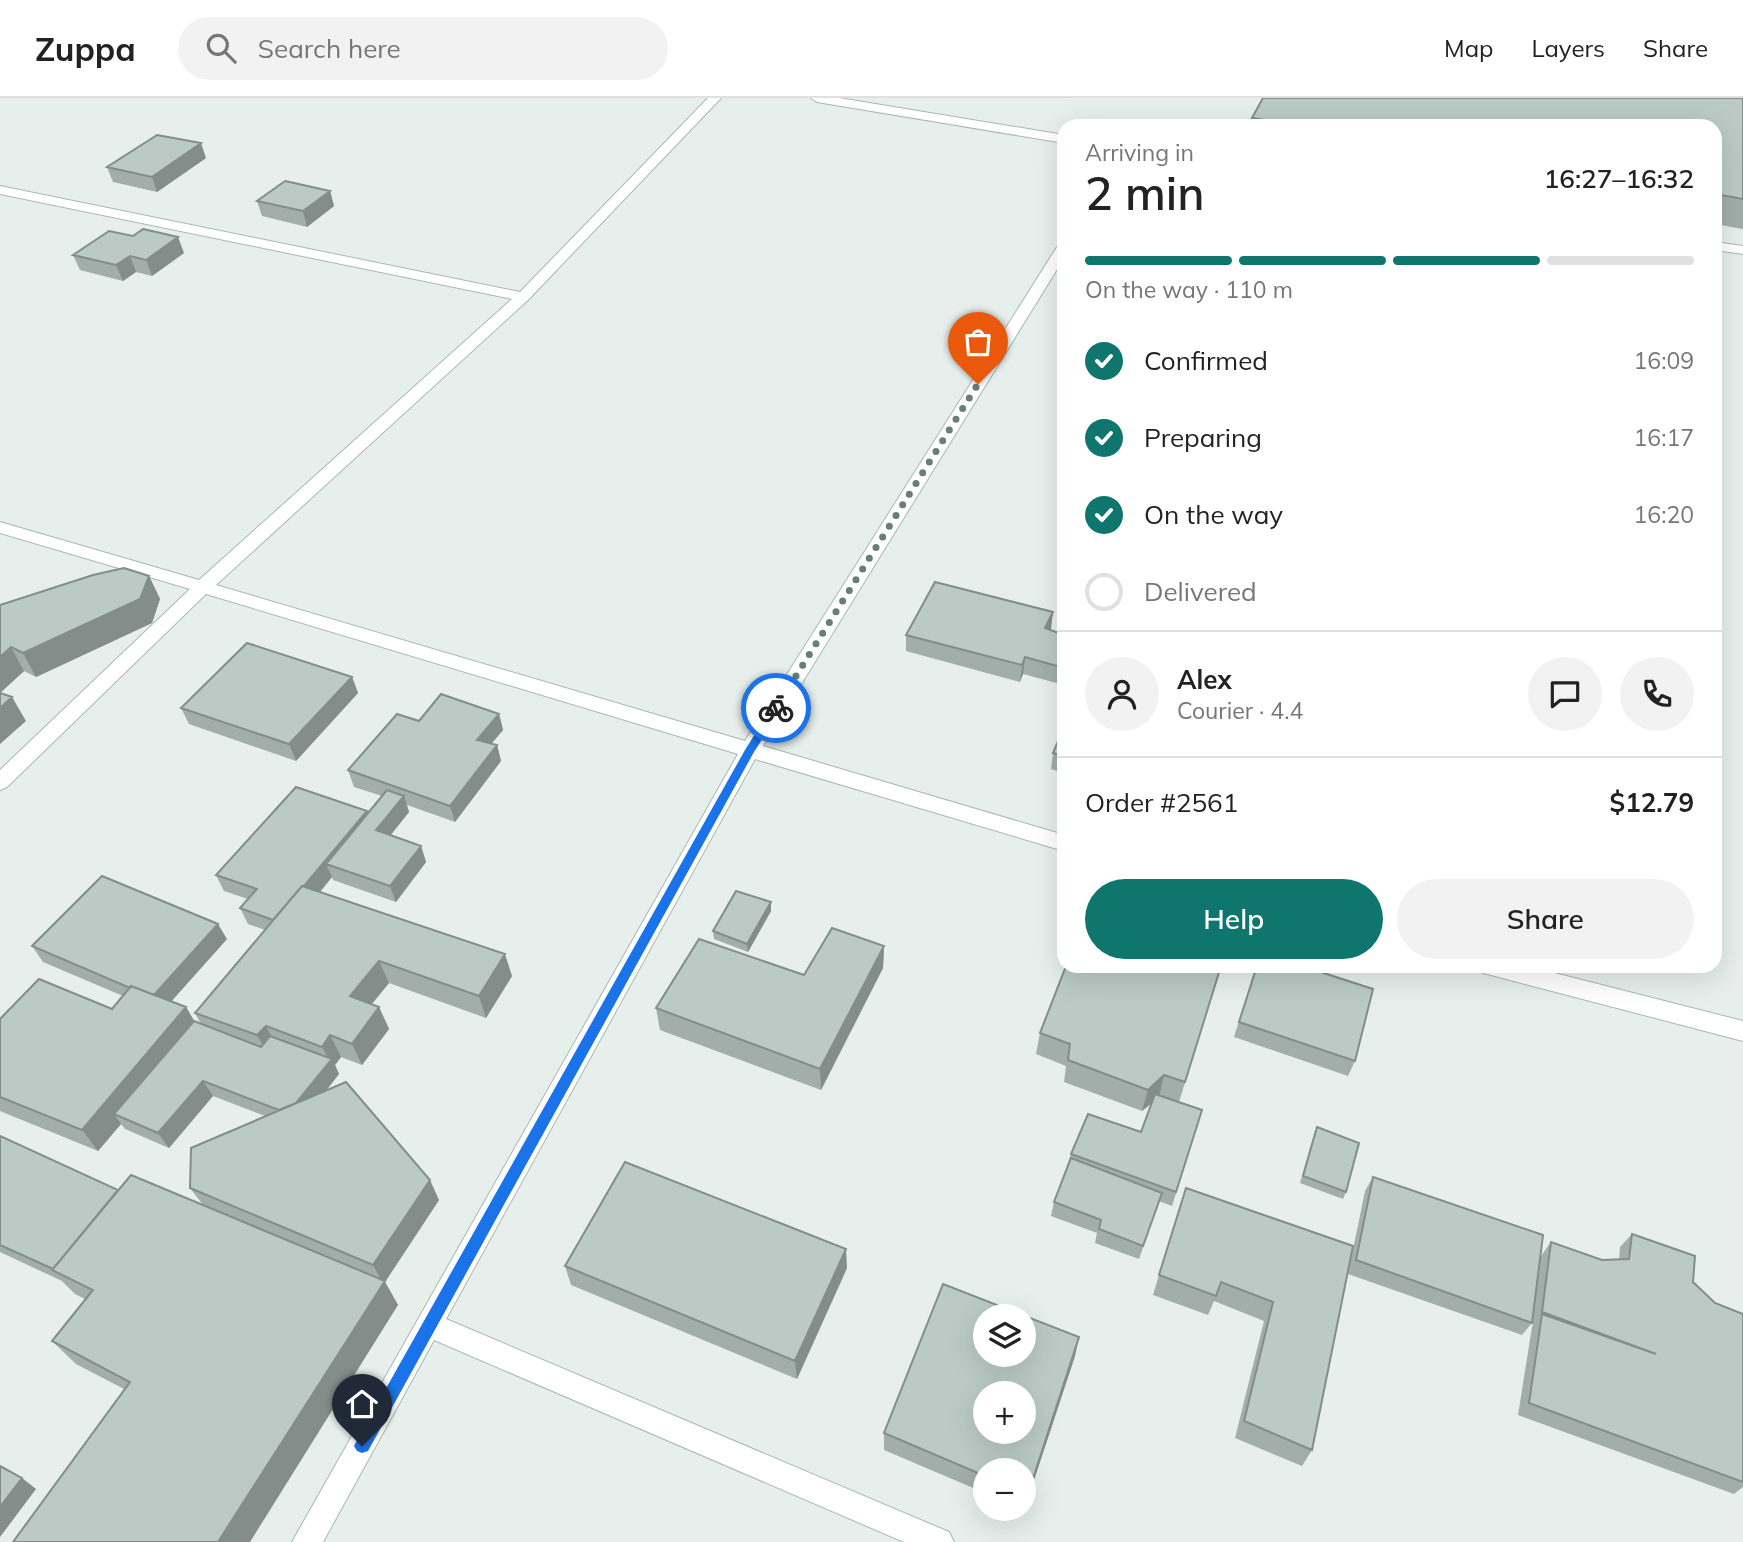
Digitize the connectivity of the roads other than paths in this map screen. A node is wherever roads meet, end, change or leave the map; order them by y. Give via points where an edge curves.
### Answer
1 (715, 98) edge
2 (817, 98) edge
3 (1057, 138) edge
4 (0, 190) edge
5 (1722, 247) edge
6 (1743, 250) edge
7 (1057, 258) edge
8 (523, 297) junction
9 (0, 527) edge
10 (204, 586) junction
11 (750, 750) junction
12 (0, 782) edge
13 (1057, 841) edge
14 (1519, 973) edge
15 (1743, 1031) edge
16 (430, 1325) junction
17 (307, 1542) edge
18 (939, 1542) edge

1 - 8 street
2 - 3 street
4 - 8 street
5 - 6 street
7 - 11 street
8 - 10 street
9 - 10 street
10 - 11 street
10 - 12 street
11 - 13 street
11 - 16 street
14 - 15 street
16 - 17 street
16 - 18 street

